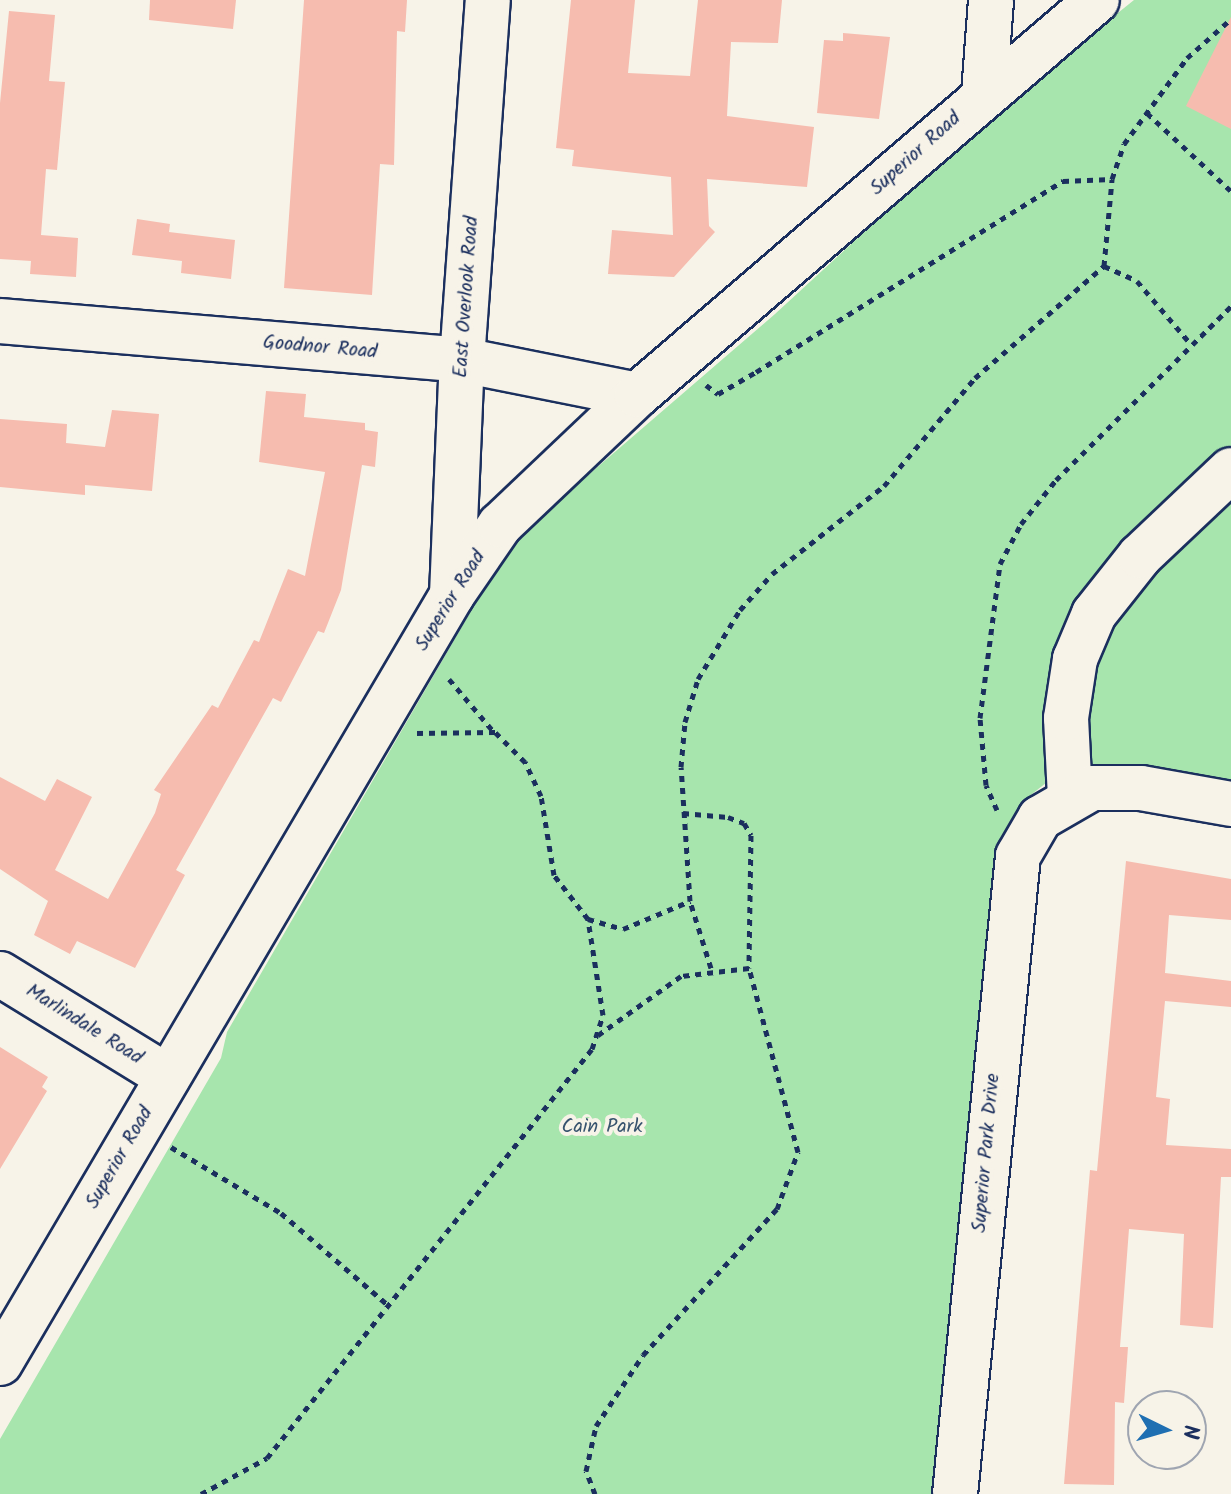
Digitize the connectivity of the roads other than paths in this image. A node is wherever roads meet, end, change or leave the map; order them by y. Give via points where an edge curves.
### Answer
1 (488, 0) edge
2 (991, 0) edge
3 (1097, 0) edge
4 (984, 94) junction
5 (0, 321) edge
6 (462, 360) junction
7 (637, 395) junction
8 (1231, 470) edge
9 (452, 595) junction
10 (1231, 804) edge
11 (1045, 820) junction
12 (0, 974) edge
13 (168, 1077) junction
14 (0, 1363) edge
15 (955, 1494) edge

1 - 6 street, East Overlook Road
2 - 4 street
3 - 4 street, Superior Road
4 - 7 street, Superior Road
5 - 6 street, Goodnor Road
6 - 7 street, Goodnor Road
6 - 9 street, East Overlook Road
7 - 9 street, Superior Road via 500,525
8 - 11 street, Superior Park Drive via 1140,556 1094,614 1075,659
9 - 13 street, Superior Road
10 - 11 street via 1118,786
11 - 15 street, Superior Park Drive via 1013,880
12 - 13 street, Marlindale Road
13 - 14 street, Superior Road

